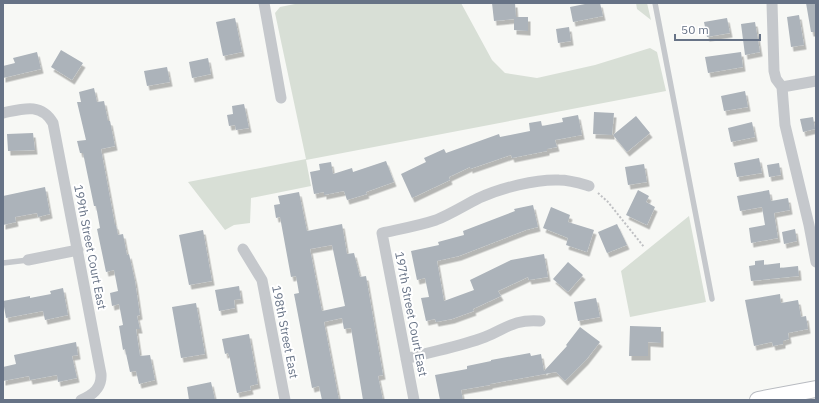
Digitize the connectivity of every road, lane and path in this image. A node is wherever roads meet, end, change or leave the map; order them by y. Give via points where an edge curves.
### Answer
1 (264, 3) edge
2 (655, 3) edge
3 (772, 3) edge
4 (816, 81) edge
5 (782, 87) junction
6 (281, 98) dead end
7 (3, 113) edge
8 (589, 186) joint
9 (644, 247) dead end
10 (243, 249) dead end
11 (78, 250) junction
12 (28, 260) joint
13 (816, 262) edge
14 (3, 263) edge
15 (712, 299) dead end
16 (540, 321) dead end
17 (406, 359) junction
18 (816, 389) edge
19 (81, 400) edge
20 (285, 400) edge
21 (414, 400) edge
22 (758, 400) edge

1 - 6 street
2 - 15 lane
3 - 5 street via 774,71
4 - 5 street
5 - 13 street via 785,125
7 - 11 street, 199th Street Court East via 35,109 47,114 53,123
8 - 9 path via 608,202
8 - 17 street, 197th Street Court East via 555,180 515,186 481,198 436,220 382,233
10 - 20 street, 198th Street East via 262,280
11 - 12 street
11 - 19 street, 199th Street Court East via 101,374 99,387
12 - 14 lane
16 - 17 street via 516,322 484,337
17 - 21 street, 197th Street Court East
18 - 22 street

